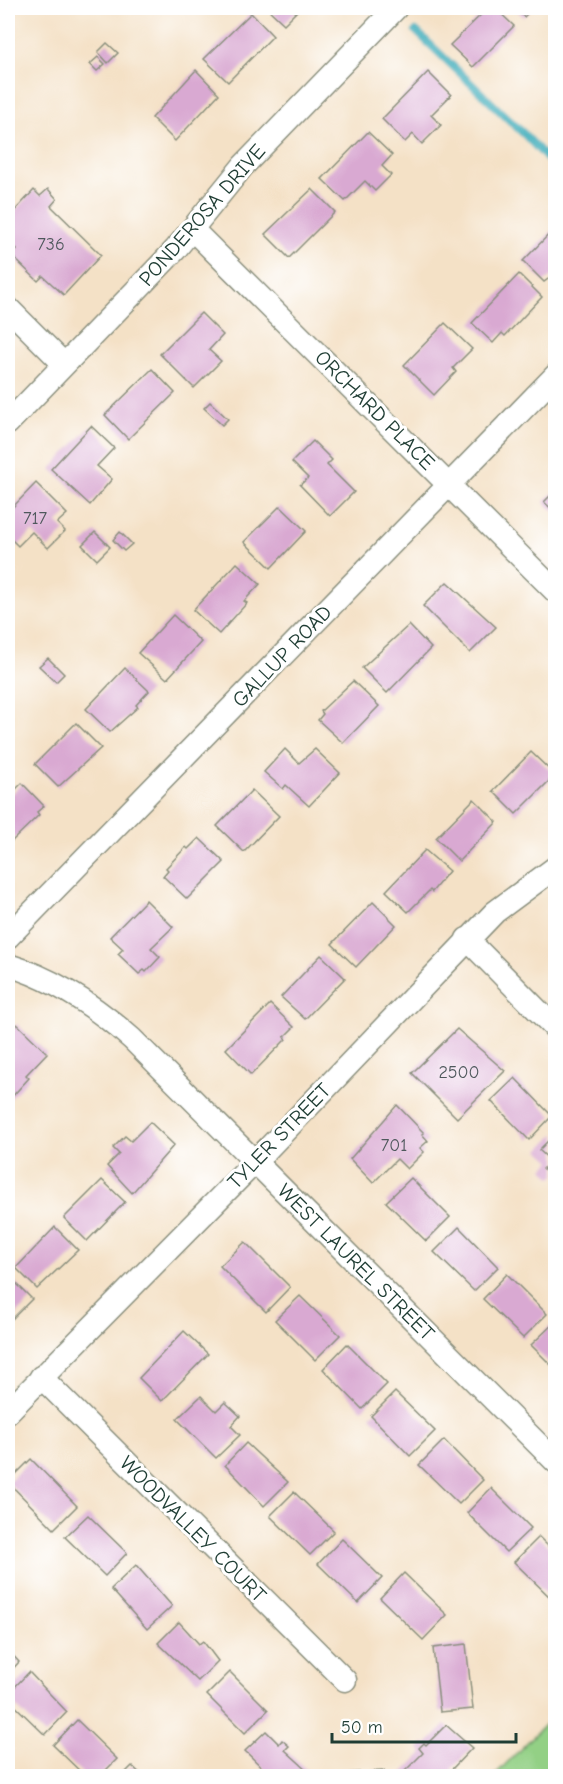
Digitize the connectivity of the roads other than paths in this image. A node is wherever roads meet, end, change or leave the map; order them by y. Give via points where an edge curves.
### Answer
1 (396, 8) edge
2 (193, 230) junction
3 (8, 308) edge
4 (64, 364) junction
5 (555, 375) edge
6 (8, 423) edge
7 (449, 484) junction
8 (555, 592) edge
9 (555, 867) edge
10 (8, 937) edge
11 (467, 939) junction
12 (8, 965) edge
13 (555, 1029) edge
14 (256, 1161) junction
15 (41, 1377) junction
16 (8, 1412) edge
17 (555, 1462) edge
18 (345, 1680) dead end

1 - 2 street, PONDEROSA DRIVE via 243,165
2 - 4 street, PONDEROSA DRIVE
2 - 7 street, ORCHARD PLACE
3 - 4 street
4 - 6 street, PONDEROSA DRIVE
5 - 7 street, GALLUP ROAD
7 - 8 street, ORCHARD PLACE
7 - 10 street, GALLUP ROAD
9 - 11 street, TYLER STREET via 495,912
11 - 13 street
11 - 14 street, TYLER STREET
12 - 14 street, WEST LAUREL STREET via 68,991 112,1022
14 - 15 street, TYLER STREET
14 - 17 street, WEST LAUREL STREET
15 - 16 street, TYLER STREET
15 - 18 street, WOODVALLEY COURT

